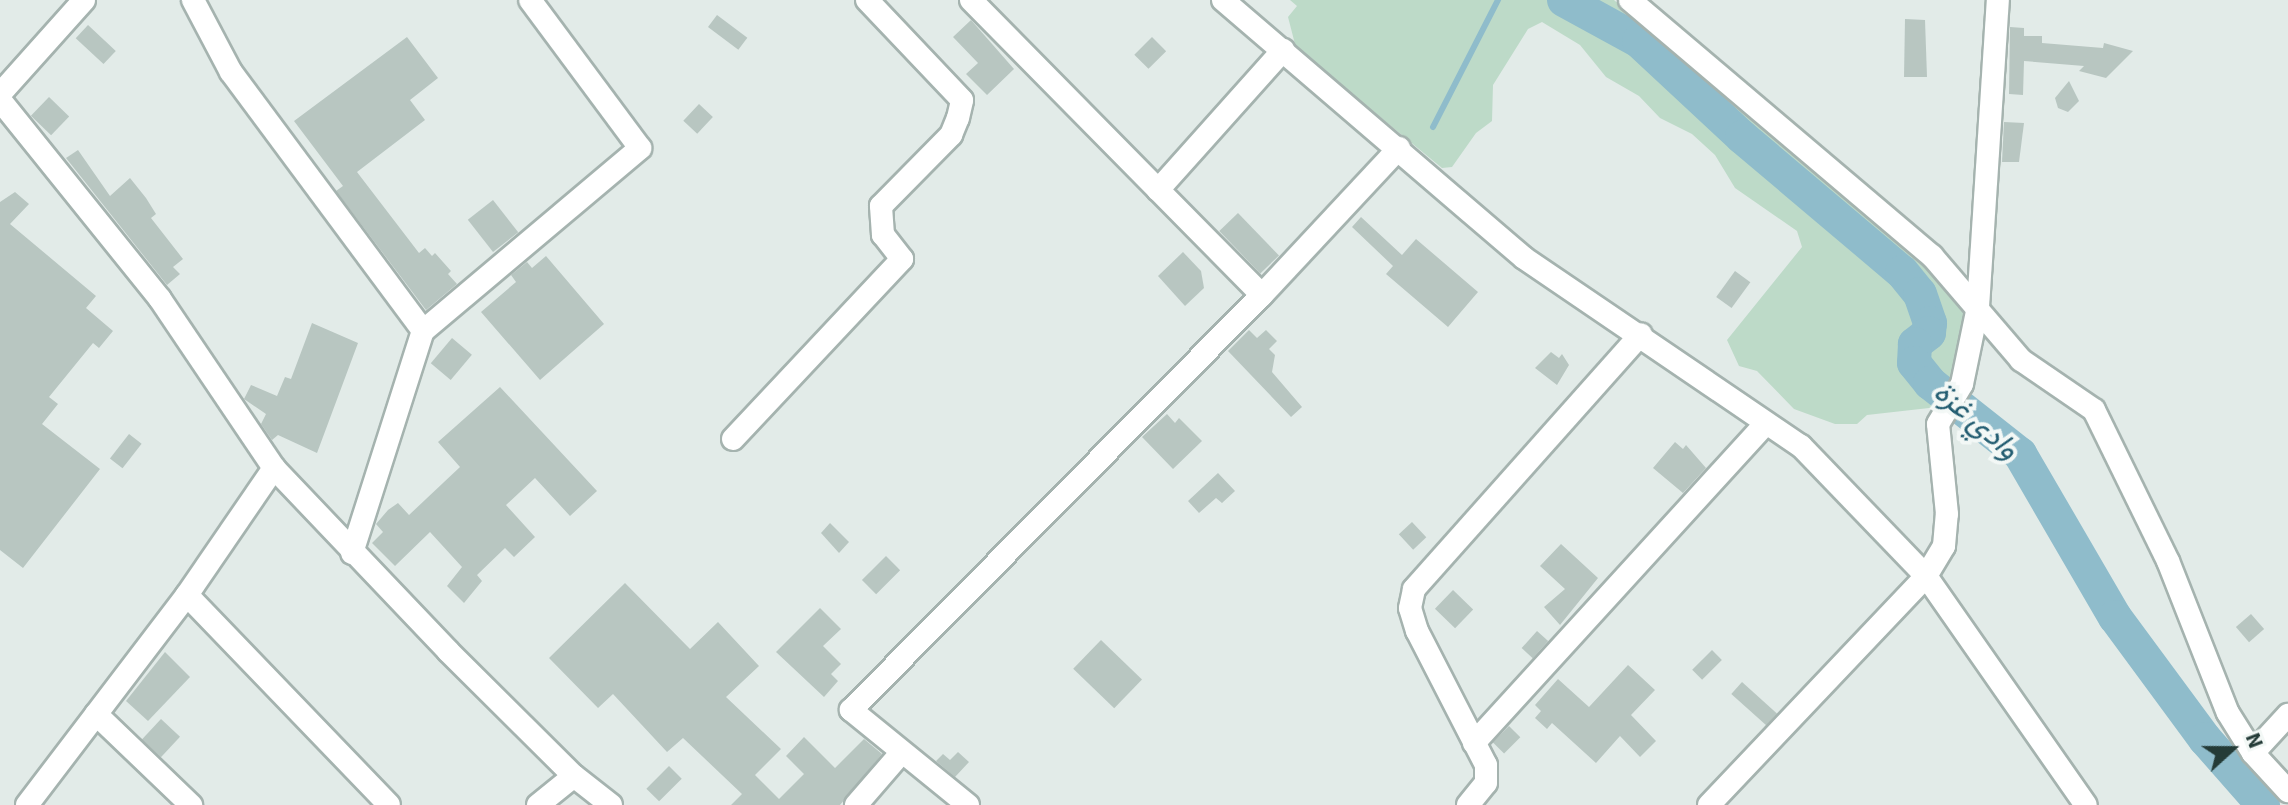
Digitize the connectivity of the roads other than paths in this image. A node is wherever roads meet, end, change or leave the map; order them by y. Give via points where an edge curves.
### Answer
1 (84, 0) edge
2 (193, 0) edge
3 (530, 0) edge
4 (867, 0) edge
5 (971, 0) edge
6 (1630, 0) edge
7 (1998, 0) edge
8 (1235, 4) edge
9 (1283, 50) junction
10 (0, 97) edge
11 (1399, 148) junction
12 (1158, 190) junction
13 (1262, 295) junction
14 (1978, 307) junction
15 (423, 331) junction
16 (1641, 334) junction
17 (1766, 423) junction
18 (733, 439) dead end
19 (274, 468) junction
20 (352, 553) junction
21 (1926, 576) junction
22 (187, 595) junction
23 (96, 714) junction
24 (2288, 715) edge
25 (1474, 743) junction
26 (901, 753) junction
27 (2253, 753) junction
28 (574, 776) junction
29 (2288, 791) edge
30 (27, 805) edge
31 (191, 805) edge
32 (389, 805) edge
33 (538, 805) edge
34 (611, 805) edge
35 (856, 805) edge
36 (968, 805) edge
37 (1468, 805) edge
38 (1709, 805) edge
39 (2086, 805) edge

1 - 10 street
2 - 15 street via 231,72
3 - 15 street via 640,148
4 - 18 street via 962,100 958,118 951,135 881,206 883,235 902,259
5 - 12 street
6 - 14 street via 1932,256
7 - 14 street
8 - 9 street
9 - 11 street
9 - 12 street
10 - 19 street via 160,299
11 - 13 street
11 - 16 street via 1524,258
12 - 13 street
13 - 26 street via 851,710
14 - 21 street via 1962,384 1938,424 1947,514 1944,546
14 - 27 street via 2021,360 2094,410 2168,561 2210,677
15 - 20 street
16 - 17 street
16 - 25 street via 1414,589 1410,608 1417,631
17 - 21 street via 1801,446
17 - 25 street
19 - 20 street
19 - 22 street
20 - 28 street
21 - 38 street
21 - 39 street
22 - 23 street
22 - 32 street
23 - 30 street
23 - 31 street
24 - 27 street
25 - 37 street via 1486,765 1486,783
26 - 35 street
26 - 36 street
27 - 29 street
28 - 33 street
28 - 34 street

